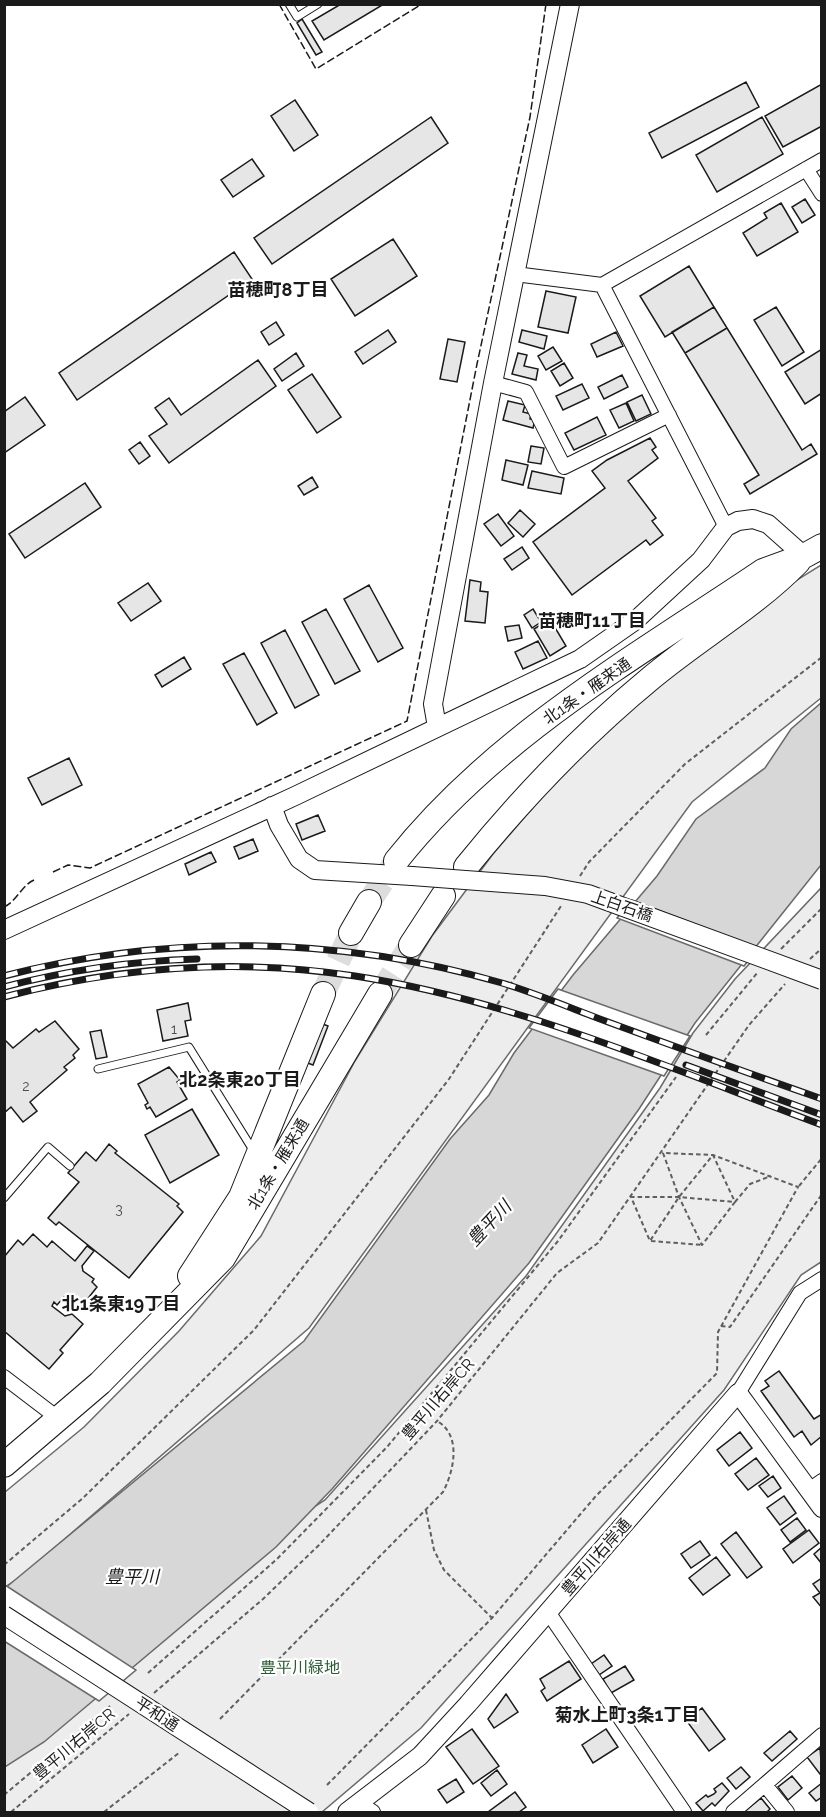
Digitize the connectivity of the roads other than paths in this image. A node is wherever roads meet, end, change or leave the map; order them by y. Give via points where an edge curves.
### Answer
1 (289, 4) edge
2 (318, 4) edge
3 (570, 4) edge
4 (822, 160) edge
5 (806, 169) junction
6 (822, 194) edge
7 (515, 274) junction
8 (602, 285) junction
9 (493, 383) junction
10 (669, 415) junction
11 (726, 527) junction
12 (813, 551) edge
13 (437, 727) junction
14 (272, 806) junction
15 (466, 867) dead end
16 (404, 869) junction
17 (443, 896) dead end
18 (369, 902) tunnel mouth
19 (4, 930) edge
20 (351, 933) tunnel mouth
21 (411, 945) tunnel mouth
22 (822, 980) edge
23 (323, 994) tunnel mouth
24 (380, 994) tunnel mouth
25 (98, 1069) dead end
26 (257, 1157) junction
27 (70, 1166) dead end
28 (4, 1198) edge
29 (822, 1279) edge
30 (162, 1321) junction
31 (4, 1377) edge
32 (738, 1393) junction
33 (59, 1419) junction
34 (4, 1465) edge
35 (815, 1485) edge
36 (822, 1508) edge
37 (548, 1612) junction
38 (4, 1615) edge
39 (822, 1735) edge
40 (765, 1785) junction
41 (360, 1809) edge
42 (309, 1812) edge
43 (684, 1812) edge
44 (733, 1812) edge
45 (787, 1812) edge

1 - 2 lane via 297,18
3 - 7 street
4 - 5 street
5 - 6 street
5 - 8 street
7 - 8 street
7 - 9 street
8 - 10 street
9 - 10 street via 526,392 564,467
9 - 13 street via 433,704
10 - 11 street
11 - 12 street via 753,519
11 - 13 street via 700,560 636,620 580,659
12 - 15 highway, 北1条・雁来通 via 778,583 651,678 561,759
12 - 16 highway, 北1条・雁来通 via 763,571 512,743 466,783
13 - 14 street
14 - 16 street, 上白石橋 via 299,859 315,870
14 - 19 street
16 - 22 street, 上白石橋, bridge via 588,894
17 - 21 highway
18 - 20 highway
23 - 26 highway, 北1条・雁来通
24 - 30 highway, 北1条・雁来通 via 223,1258
25 - 26 lane via 189,1047
26 - 30 highway, 北1条・雁来通 via 241,1197
27 - 28 lane via 48,1147
29 - 32 street via 800,1293
30 - 33 highway, 北1条・雁来通
31 - 33 street
32 - 35 street
32 - 37 street, 豊平川右岸通
33 - 34 highway, 北1条・雁来通
35 - 36 street
37 - 41 street, 豊平川右岸通 via 420,1756
37 - 43 street
38 - 42 street, 平和通, bridge
39 - 40 street
40 - 44 street
40 - 45 street

